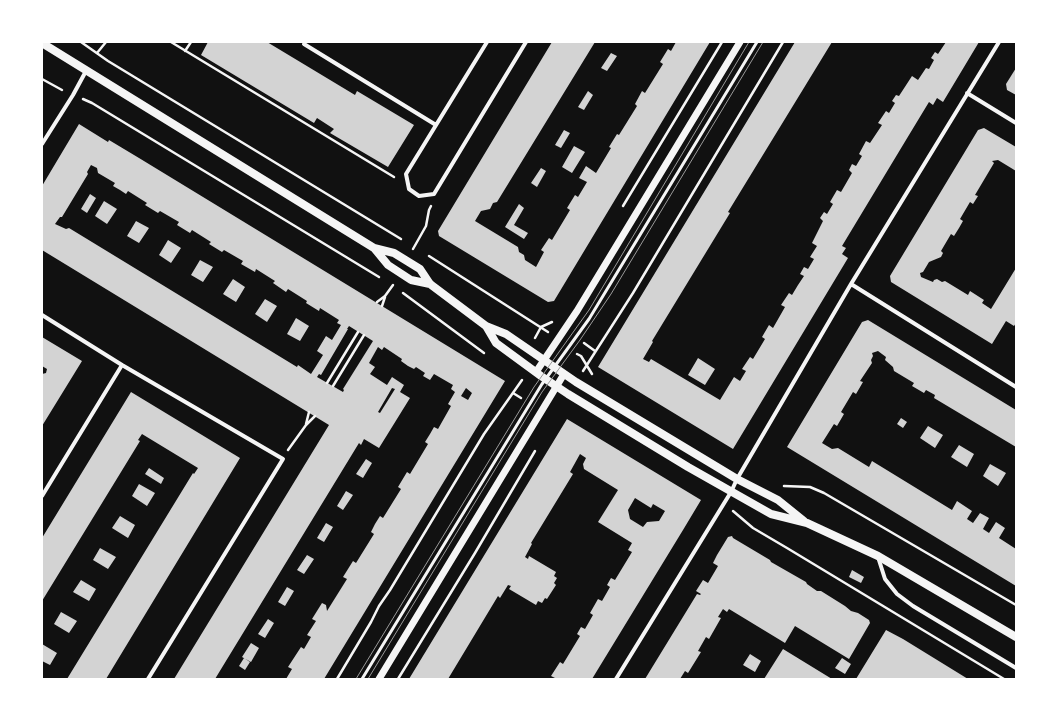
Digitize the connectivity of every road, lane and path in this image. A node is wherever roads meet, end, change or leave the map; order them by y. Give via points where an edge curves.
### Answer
1 (106, 42) edge
2 (171, 42) edge
3 (191, 42) edge
4 (487, 42) edge
5 (526, 42) edge
6 (722, 42) edge
7 (740, 42) edge
8 (757, 42) edge
9 (783, 42) edge
10 (999, 42) edge
11 (43, 43) edge
12 (304, 44) dead end
13 (186, 51) junction
14 (97, 53) dead end
15 (86, 70) junction
16 (42, 78) edge
17 (967, 93) junction
18 (73, 95) junction
19 (1016, 123) edge
20 (436, 126) junction
21 (42, 144) edge
22 (408, 186) junction
23 (434, 194) junction
24 (619, 212) dead end
25 (414, 247) dead end
26 (374, 248) junction
27 (379, 277) dead end
28 (386, 282) dead end
29 (430, 284) junction
30 (852, 284) junction
31 (392, 286) junction
32 (385, 296) junction
33 (377, 302) dead end
34 (382, 306) dead end
35 (42, 315) edge
36 (555, 321) dead end
37 (486, 326) junction
38 (358, 332) dead end
39 (364, 335) dead end
40 (529, 349) junction
41 (487, 355) dead end
42 (544, 359) junction
43 (521, 361) junction
44 (122, 365) junction
45 (554, 367) junction
46 (536, 372) junction
47 (564, 374) junction
48 (545, 379) junction
49 (522, 380) junction
50 (576, 382) junction
51 (327, 383) dead end
52 (333, 386) dead end
53 (557, 386) junction
54 (1016, 387) edge
55 (538, 390) junction
56 (309, 412) dead end
57 (315, 416) dead end
58 (306, 425) junction
59 (536, 449) dead end
60 (283, 459) junction
61 (737, 479) junction
62 (778, 483) dead end
63 (730, 492) junction
64 (42, 496) edge
65 (723, 504) junction
66 (807, 523) junction
67 (878, 556) junction
68 (1016, 605) edge
69 (1016, 637) edge
70 (1016, 668) edge
71 (148, 679) edge
72 (337, 679) edge
73 (362, 679) edge
74 (379, 679) edge
75 (398, 679) edge
76 (616, 679) edge
77 (1004, 679) edge

1 - 14 path
2 - 13 path
3 - 13 path
4 - 20 street
5 - 23 street
6 - 24 path
7 - 42 street via 577,311
8 - 45 lane via 588,319
9 - 50 path
10 - 17 street
11 - 15 main road
12 - 20 street
13 - 22 path
15 - 18 street
15 - 26 main road
16 - 18 path
17 - 19 street
17 - 30 street
18 - 21 street
18 - 27 path via 98,107
20 - 22 street via 406,174
22 - 23 street via 419,196
23 - 25 path via 426,226
26 - 29 main road via 388,265 411,280
26 - 29 main road via 394,253 420,269
28 - 31 path
29 - 37 main road
30 - 54 street
30 - 61 street
31 - 32 path
31 - 41 path
32 - 33 path
32 - 34 path
35 - 44 street
36 - 40 path via 541,327
37 - 40 main road via 506,334
37 - 43 main road via 496,343
38 - 51 path
39 - 52 path
40 - 42 main road
42 - 45 main road
42 - 46 street
43 - 46 main road
43 - 49 path via 512,373
44 - 60 street
44 - 64 street
45 - 47 main road
45 - 48 lane
46 - 48 main road
47 - 50 main road
47 - 53 street
48 - 53 main road
48 - 55 lane
49 - 55 path
49 - 72 path via 484,434
50 - 61 main road
53 - 63 main road
53 - 74 street
55 - 73 lane
56 - 58 path
57 - 58 path
58 - 60 path
59 - 75 path
60 - 71 street
61 - 63 street
61 - 66 main road via 778,500
62 - 68 path via 785,486 810,487 824,493
63 - 65 street
63 - 66 main road via 771,514
65 - 76 street
65 - 77 path via 762,534
66 - 67 main road
67 - 69 main road
67 - 70 street via 885,578 898,594 913,606

